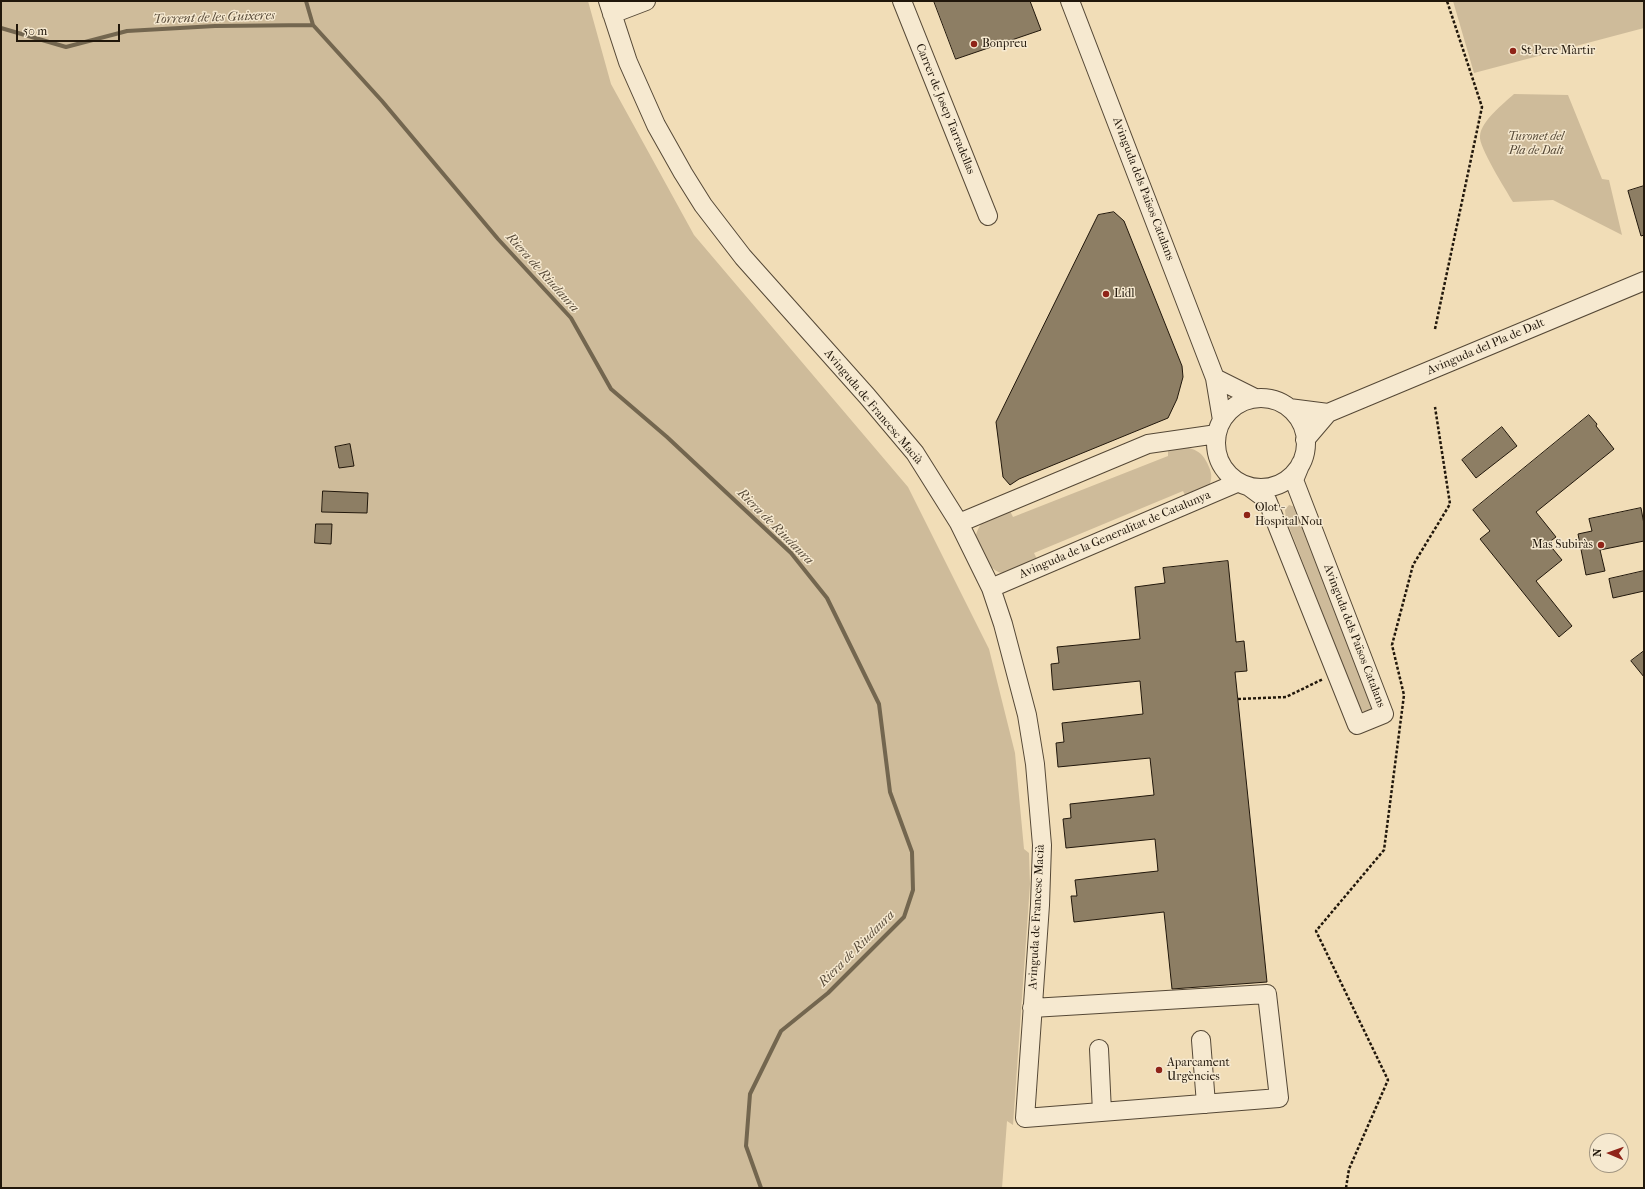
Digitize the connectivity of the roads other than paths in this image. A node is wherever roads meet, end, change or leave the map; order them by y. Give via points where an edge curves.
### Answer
1 (646, 1) edge
2 (902, 1) edge
3 (1070, 1) edge
4 (610, 7) edge
5 (988, 216) dead end
6 (1644, 282) edge
7 (1216, 378) junction
8 (1255, 398) junction
9 (1289, 408) junction
10 (1328, 413) junction
11 (1219, 427) junction
12 (1305, 440) junction
13 (1301, 463) junction
14 (1244, 484) junction
15 (959, 523) junction
16 (991, 588) junction
17 (1032, 1008) junction
18 (1201, 1040) dead end
19 (1099, 1049) dead end
20 (1206, 1104) junction
21 (1102, 1112) junction

1 - 4 street
2 - 5 street, Carrer de Josep Tarradellas
3 - 7 street, Avinguda dels Països Catalans
4 - 15 street, Avinguda de Francesc Macià via 628,62 656,124 703,205 743,258 915,453
6 - 10 street, Avinguda del Pla de Dalt
7 - 8 street
7 - 11 street, Avinguda dels Països Catalans
8 - 9 street via 1278,401
8 - 11 street via 1230,409
9 - 10 street, Avinguda del Pla de Dalt
9 - 12 street via 1300,422
10 - 12 street, Avinguda del Pla de Dalt
11 - 14 street via 1216,446 1218,458 1231,477
11 - 15 street via 1148,444
12 - 13 street
13 - 14 street via 1294,473 1273,486 1260,488
13 - 14 street, Avinguda dels Països Catalans via 1294,480 1384,714 1357,725 1267,500
14 - 16 street, Avinguda de la Generalitat de Catalunya
15 - 16 street, Avinguda de Francesc Macià
16 - 17 street, Avinguda de Francesc Macià via 1027,715 1035,764 1042,845
17 - 20 street via 1266,994 1279,1098
17 - 21 street, Avinguda de Francesc Macià via 1025,1118
18 - 20 street
19 - 21 street
20 - 21 street

